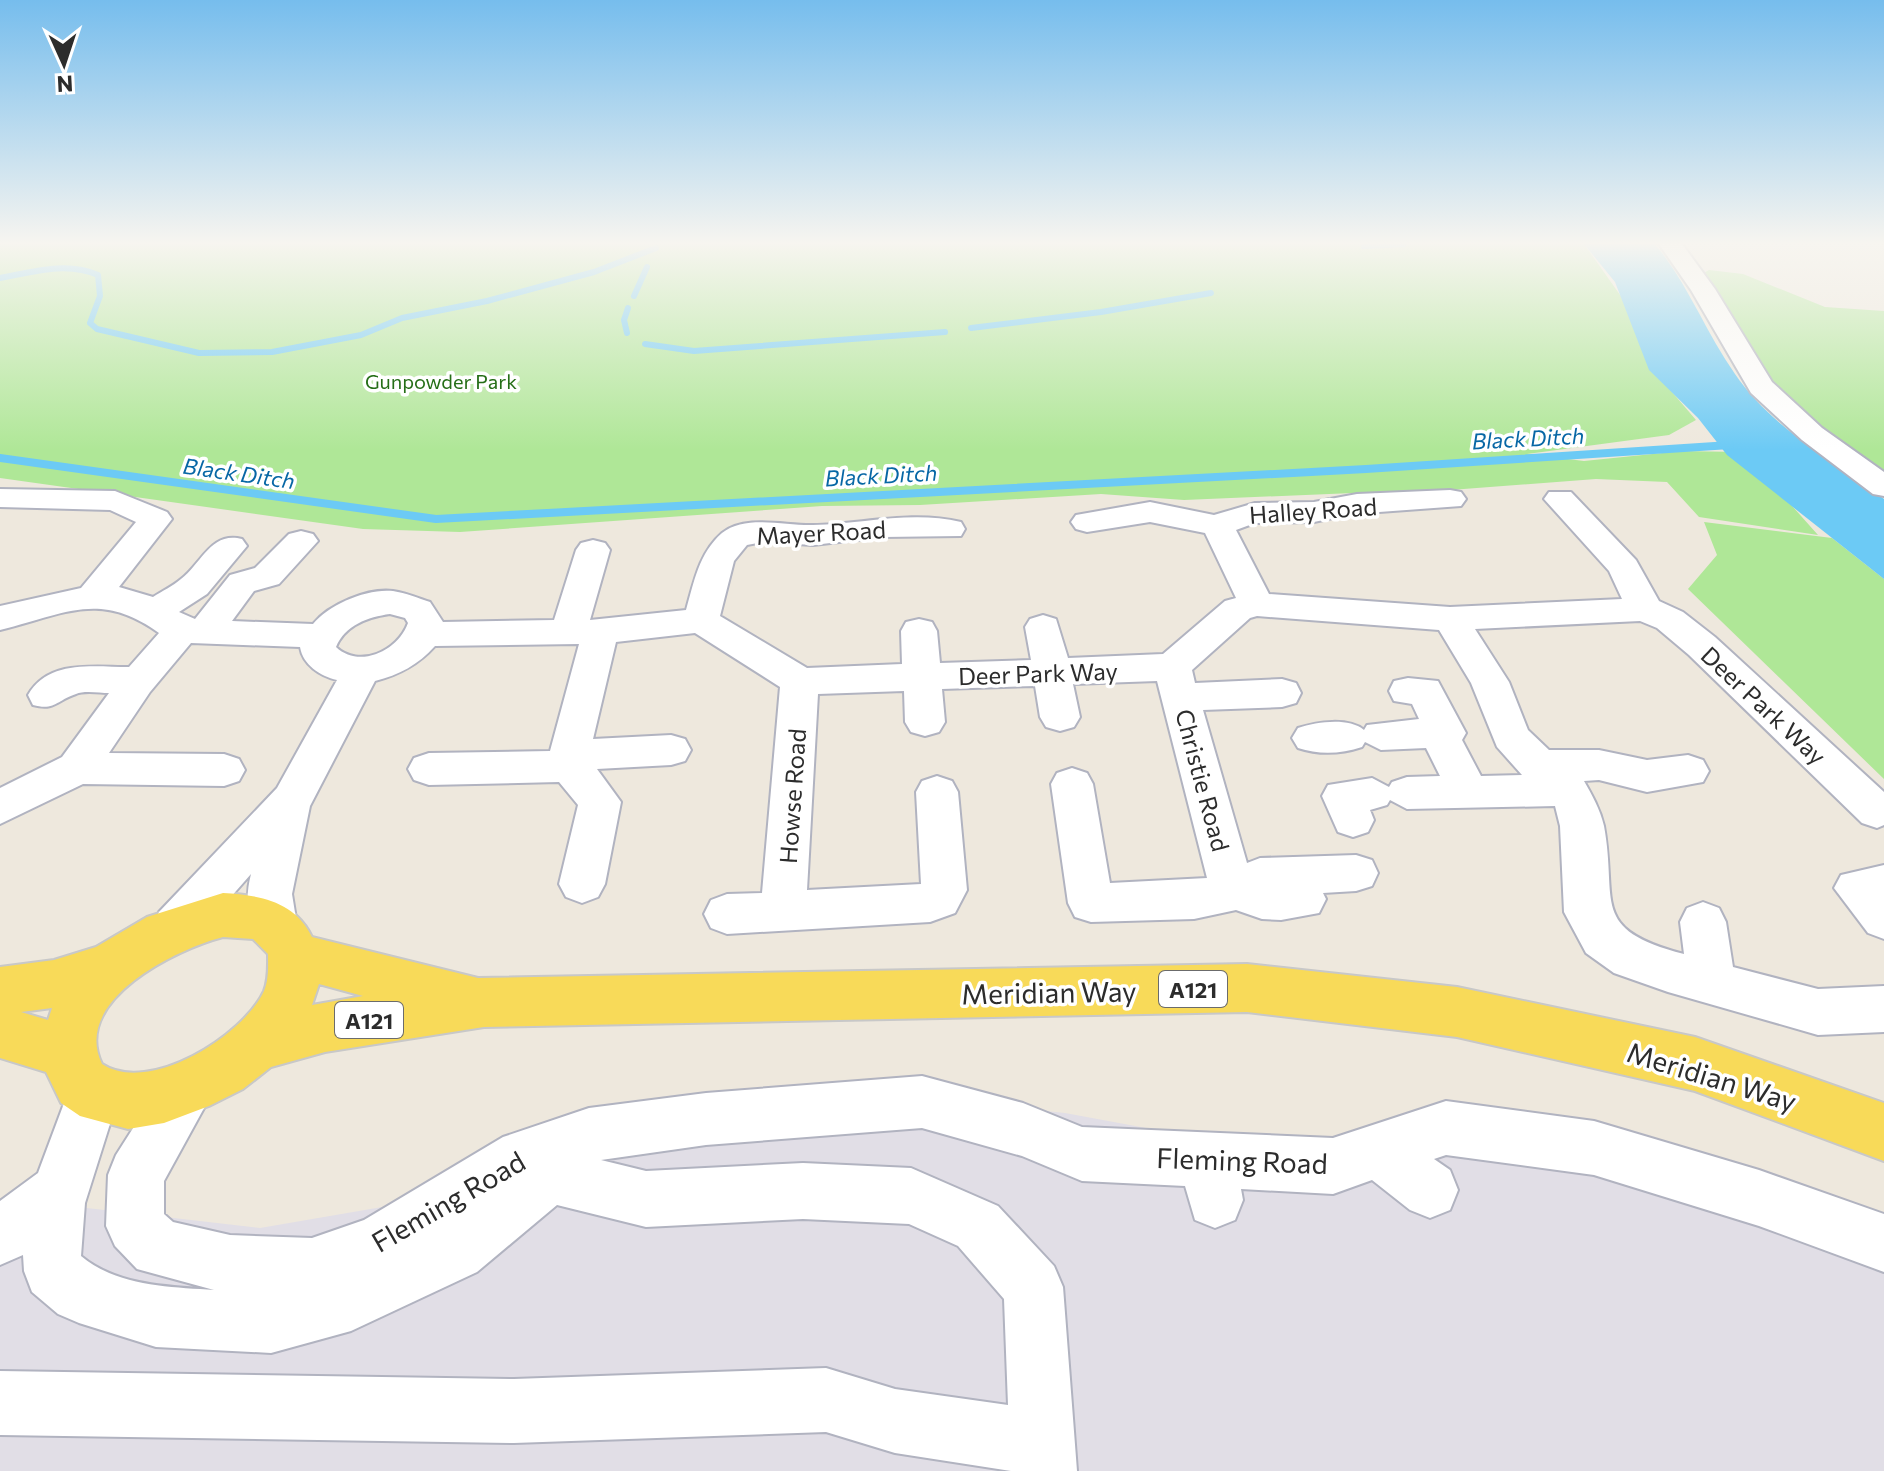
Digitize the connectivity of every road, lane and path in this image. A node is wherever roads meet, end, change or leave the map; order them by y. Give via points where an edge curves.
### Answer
1 (1718, 313) edge
2 (1884, 487) edge
3 (0, 498) edge
4 (1450, 499) dead end
5 (1560, 499) dead end
6 (1087, 522) dead end
7 (1218, 526) junction
8 (949, 529) dead end
9 (301, 541) dead end
10 (230, 546) dead end
11 (593, 550) dead end
12 (93, 596) junction
13 (1257, 605) junction
14 (1645, 609) junction
15 (0, 618) edge
16 (1450, 619) junction
17 (701, 620) junction
18 (180, 625) junction
19 (1043, 627) dead end
20 (919, 631) dead end
21 (584, 632) junction
22 (426, 634) junction
23 (321, 636) junction
24 (361, 671) junction
25 (1052, 672) junction
26 (922, 677) junction
27 (139, 680) junction
28 (800, 681) junction
29 (1176, 682) junction
30 (1408, 691) dead end
31 (1282, 693) dead end
32 (47, 695) dead end
33 (1060, 717) dead end
34 (925, 722) dead end
35 (1438, 733) junction
36 (1347, 737) dead end
37 (671, 750) dead end
38 (77, 768) junction
39 (429, 769) dead end
40 (576, 769) junction
41 (224, 770) dead end
42 (1688, 771) dead end
43 (1553, 778) junction
44 (1072, 784) dead end
45 (1468, 790) junction
46 (937, 792) dead end
47 (292, 800) junction
48 (1377, 803) dead end
49 (0, 807) edge
50 (1877, 811) dead end
51 (1356, 873) dead end
52 (582, 884) dead end
53 (1884, 884) edge
54 (1220, 890) junction
55 (1303, 899) dead end
56 (783, 911) junction
57 (727, 914) dead end
58 (1884, 919) edge
59 (1703, 922) dead end
60 (176, 926) junction
61 (284, 940) junction
62 (113, 965) junction
63 (1711, 980) junction
64 (0, 991) edge
65 (484, 1002) junction
66 (1884, 1009) edge
67 (0, 1032) edge
68 (255, 1045) junction
69 (80, 1072) junction
70 (189, 1088) junction
71 (1884, 1132) edge
72 (589, 1135) junction
73 (1376, 1149) junction
74 (548, 1175) junction
75 (473, 1188) junction
76 (1430, 1190) dead end
77 (60, 1191) junction
78 (0, 1236) edge
79 (1884, 1243) edge
80 (0, 1403) edge
81 (1043, 1456) edge

1 - 2 street via 1761,387 1812,434
3 - 12 street via 115,501 156,519
4 - 7 street, Halley Road via 1315,511 1259,510
5 - 14 street via 1624,567
6 - 7 street via 1150,512
7 - 13 street, Halley Road
8 - 17 street, Mayer Road via 763,532 736,538 713,575
9 - 18 street via 267,576 242,583
10 - 18 street via 195,586
11 - 21 street
12 - 15 street
12 - 18 street via 119,598
13 - 16 street
13 - 29 street via 1238,609
14 - 16 street
14 - 50 street, Deer Park Way via 1670,620 1702,646
16 - 43 street via 1490,682 1511,737
17 - 21 street
17 - 28 street
18 - 23 street
18 - 27 street
19 - 25 street
20 - 26 street
21 - 22 street
21 - 40 street
22 - 23 street via 428,621 422,611 391,602 350,612
22 - 24 street via 402,658
23 - 24 street via 317,650 324,662
24 - 47 street
25 - 26 street, Deer Park Way
25 - 29 street, Deer Park Way
25 - 33 street
26 - 28 street, Deer Park Way
26 - 34 street
27 - 32 street via 68,680
27 - 38 street
28 - 56 street, Howse Road
29 - 31 street, Deer Park Way
29 - 54 street, Christie Road
30 - 35 street via 1424,691 1446,733
35 - 36 street
35 - 45 street
37 - 40 street
38 - 41 street
38 - 49 street
39 - 40 street
40 - 52 street via 600,802
42 - 43 street via 1647,776 1599,765
43 - 45 street
43 - 63 street via 1582,826 1587,912 1603,939 1631,958
44 - 54 street via 1091,903
45 - 48 street
46 - 56 street via 944,890 939,899
47 - 60 street
47 - 61 street via 269,894
51 - 54 street
53 - 58 street via 1857,888
54 - 55 street via 1258,901
56 - 57 street
59 - 63 street
60 - 61 main road via 223,915 251,916
60 - 62 main road
61 - 65 main road, Meridian Way / A121
61 - 68 main road via 293,989 279,1017
62 - 64 main road via 54,984
62 - 69 main road via 86,996 71,1024
63 - 66 street via 1818,1012
65 - 68 main road, Meridian Way / A121 via 325,1027
65 - 71 main road, Meridian Way / A121 via 1247,988 1457,1012 1695,1064
67 - 69 main road
68 - 70 main road
69 - 70 main road via 120,1100
69 - 77 street, Fleming Road
70 - 75 street, Fleming Road via 136,1175 135,1226 158,1248 230,1264 312,1267 379,1244
72 - 73 street, Fleming Road via 706,1119 922,1102 1023,1130 1082,1154 1212,1180 1333,1166
72 - 74 street, Fleming Road
72 - 75 street, Fleming Road via 522,1156
73 - 76 street
73 - 79 street, Fleming Road via 1446,1128 1594,1148
74 - 75 street
74 - 77 street, Fleming Road via 456,1251 351,1301 271,1323 156,1317 79,1293 53,1271 49,1242
74 - 81 street via 646,1199 803,1191 911,1196 978,1226 1033,1287
77 - 78 street
80 - 81 street via 514,1411 826,1400

